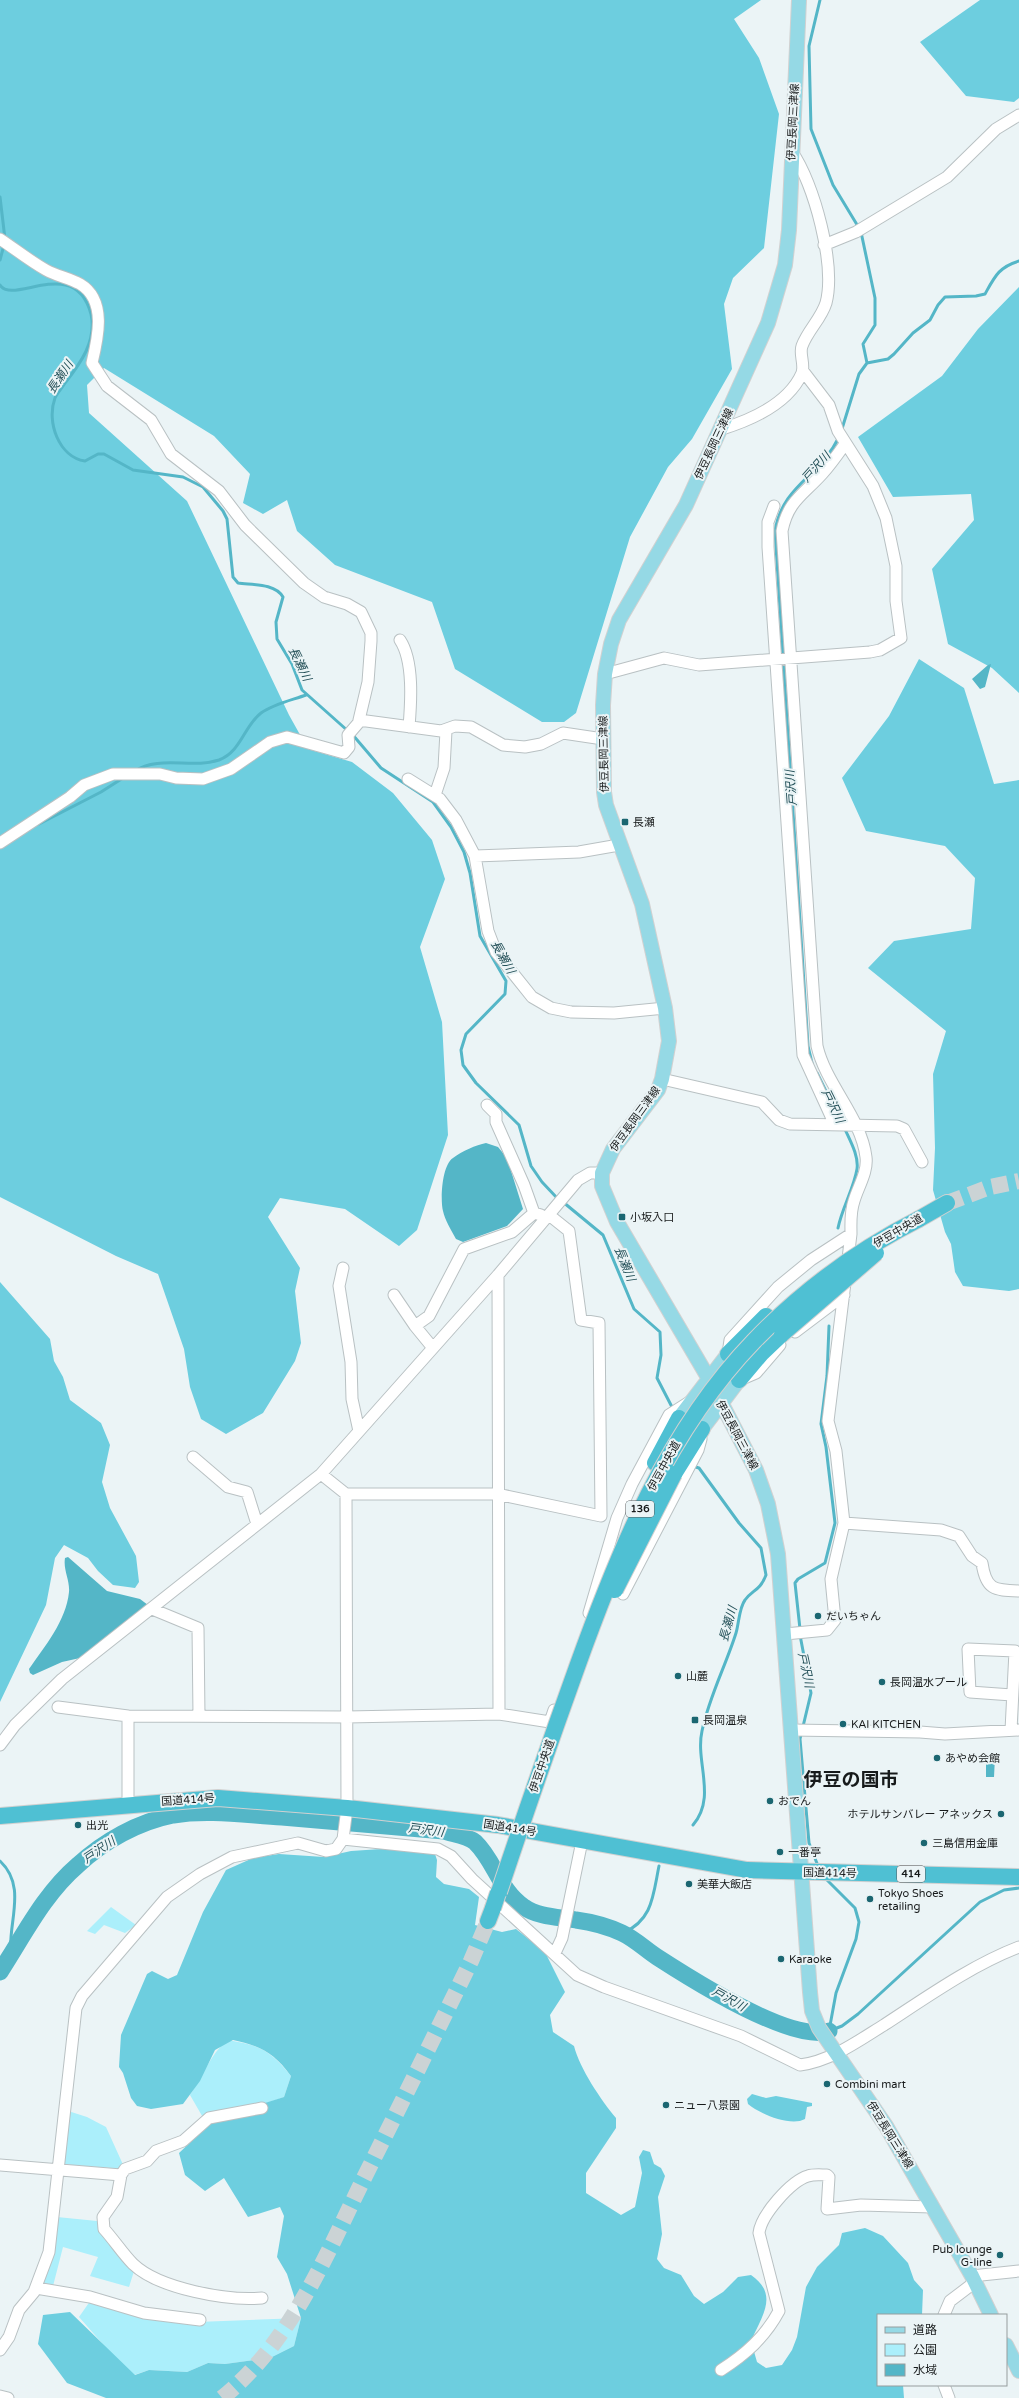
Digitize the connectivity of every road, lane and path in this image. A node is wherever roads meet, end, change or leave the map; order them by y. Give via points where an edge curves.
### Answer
1 (800, 0) edge
2 (1019, 115) edge
3 (792, 152) junction
4 (0, 240) edge
5 (824, 245) junction
6 (802, 370) junction
7 (722, 429) junction
8 (846, 444) junction
9 (774, 506) dead end
10 (400, 640) dead end
11 (783, 659) junction
12 (605, 674) junction
13 (360, 721) junction
14 (409, 727) junction
15 (446, 731) junction
16 (603, 739) junction
17 (408, 779) dead end
18 (435, 795) junction
19 (0, 843) edge
20 (619, 846) junction
21 (475, 856) junction
22 (665, 1008) junction
23 (662, 1079) junction
24 (487, 1105) dead end
25 (836, 1125) junction
26 (852, 1125) junction
27 (922, 1162) dead end
28 (602, 1173) junction
29 (948, 1205) tunnel mouth
30 (534, 1213) junction
31 (550, 1214) junction
32 (915, 1222) junction
33 (851, 1234) junction
34 (891, 1240) junction
35 (343, 1268) dead end
36 (498, 1274) junction
37 (394, 1295) dead end
38 (844, 1295) junction
39 (415, 1326) junction
40 (433, 1348) junction
41 (728, 1354) junction
42 (709, 1379) junction
43 (739, 1380) junction
44 (691, 1401) junction
45 (720, 1404) junction
46 (679, 1418) joint
47 (702, 1428) junction
48 (359, 1431) junction
49 (193, 1457) dead end
50 (321, 1474) junction
51 (346, 1494) junction
52 (497, 1494) junction
53 (601, 1516) junction
54 (617, 1518) junction
55 (658, 1523) junction
56 (844, 1523) junction
57 (257, 1524) junction
58 (1019, 1591) edge
59 (604, 1592) junction
60 (623, 1594) dead end
61 (152, 1609) junction
62 (603, 1609) junction
63 (785, 1634) junction
64 (1012, 1695) junction
65 (58, 1708) dead end
66 (499, 1714) junction
67 (128, 1716) junction
68 (199, 1716) junction
69 (347, 1717) junction
70 (792, 1730) junction
71 (1015, 1730) edge
72 (0, 1745) edge
73 (128, 1805) junction
74 (346, 1811) junction
75 (0, 1816) edge
76 (344, 1835) junction
77 (582, 1841) junction
78 (803, 1872) junction
79 (1019, 1877) edge
80 (1019, 1947) edge
81 (555, 1953) junction
82 (836, 2053) junction
83 (262, 2108) dead end
84 (0, 2165) edge
85 (58, 2170) junction
86 (121, 2175) junction
87 (932, 2207) junction
88 (1019, 2271) edge
89 (974, 2279) junction
90 (36, 2288) junction
91 (262, 2298) dead end
92 (944, 2314) edge
93 (991, 2314) edge
94 (200, 2320) dead end
95 (1007, 2347) edge
96 (0, 2350) edge
97 (721, 2370) dead end
98 (1019, 2371) edge
99 (944, 2386) edge
100 (0, 2396) edge
101 (8, 2398) edge
102 (949, 2398) edge

1 - 3 main road, 伊豆長岡三津線
2 - 5 street via 996,129 947,177 856,232
3 - 5 street via 810,188
3 - 7 main road, 伊豆長岡三津線 via 789,230 778,296
4 - 13 street via 45,269 81,285 90,294 99,323 92,363 106,386 151,420 171,454 219,491 245,525 314,591 361,612 371,633 371,641 368,682
5 - 6 street via 829,264 826,302 802,346
6 - 7 street via 790,392 773,406 739,424
6 - 8 street via 829,405
7 - 12 main road, 伊豆長岡三津線 via 686,505 619,620
8 - 11 street via 822,474 797,498 784,520
8 - 11 street via 873,486 886,518 896,566 896,601 901,638 880,650 870,652
9 - 11 street via 768,532
10 - 14 street via 405,648 411,682
11 - 12 street via 699,665 664,658
11 - 25 street via 803,1055
11 - 26 street via 817,1046
12 - 16 main road, 伊豆長岡三津線
13 - 14 street
13 - 19 street via 351,733 347,750 340,753 294,739 279,738 230,769 203,779 176,778 160,774 113,774 84,786
14 - 15 street
15 - 16 street via 456,726 471,727 503,745 525,748 541,744 563,733
15 - 18 street via 444,768
16 - 20 main road, 伊豆長岡三津線 via 604,792
17 - 18 street
18 - 21 street via 456,820
20 - 21 street via 579,852
20 - 22 main road, 伊豆長岡三津線 via 642,904
21 - 22 street via 488,930 496,952 532,997 551,1008 571,1012 614,1013
22 - 23 main road, 伊豆長岡三津線 via 669,1041
23 - 25 street via 762,1102 779,1120 790,1124
23 - 28 main road, 伊豆長岡三津線 via 651,1100 613,1149
24 - 30 street via 496,1114 496,1122 522,1179
25 - 26 street
26 - 27 street via 898,1126 904,1129
26 - 33 street via 866,1158 866,1169 851,1212
28 - 31 street via 585,1175
28 - 42 main road, 伊豆長岡三津線 via 602,1186 617,1222
29 - 32 highway, 伊豆中央道 / 136
30 - 31 street
30 - 39 street via 512,1232 464,1250 429,1316
31 - 36 street
31 - 53 street via 568,1231 581,1320 599,1323
32 - 34 highway, 伊豆中央道 / 136
32 - 41 highway, bridge via 887,1230 858,1245 820,1271 766,1316
32 - 59 highway, 伊豆中央道 / 136, bridge via 866,1249 817,1285 777,1318 738,1359 697,1412 673,1449 640,1509
33 - 38 street
33 - 41 street via 811,1260 778,1287 730,1340
34 - 43 highway, bridge via 782,1334
34 - 62 highway, 伊豆中央道 / 136 via 811,1296 758,1345 722,1387 658,1487 625,1555
35 - 48 street via 339,1286 351,1362 352,1399
36 - 40 street
36 - 52 street
37 - 39 street
38 - 43 street via 784,1340 756,1373
38 - 56 street via 828,1421 836,1451
39 - 40 street
40 - 48 street
41 - 42 main road
42 - 44 main road
42 - 45 main road, 伊豆長岡三津線
43 - 45 main road
44 - 46 main road
44 - 54 street via 669,1415
45 - 47 main road
45 - 63 main road, 伊豆長岡三津線 via 756,1470 768,1504 778,1554
46 - 59 highway, bridge via 628,1517
47 - 55 street via 698,1450
47 - 62 highway, bridge via 674,1474 618,1586
48 - 50 street
49 - 57 street via 228,1487 247,1492
50 - 51 street
50 - 57 street
51 - 52 street
51 - 69 street
52 - 53 street
52 - 66 street
53 - 54 street
54 - 55 street
54 - 66 street via 592,1604 550,1722
55 - 60 street
56 - 58 street via 941,1530 956,1534 972,1556 982,1564 985,1581 989,1586
56 - 63 street via 831,1574 835,1614 832,1626 827,1630
57 - 61 street
59 - 62 highway, 伊豆中央道 / 136, bridge via 498,1906
61 - 68 street via 198,1628
61 - 72 street via 62,1679 15,1726
63 - 70 main road, 伊豆長岡三津線
64 - 64 street via 1015,1651 968,1649 970,1692
64 - 71 street
65 - 67 street
66 - 69 street
67 - 68 street
67 - 73 street
68 - 69 street
69 - 74 street
70 - 71 street via 908,1731 945,1734
70 - 78 main road, 伊豆長岡三津線
73 - 74 highway, 国道414号 / 414 via 218,1798
73 - 75 highway, 国道414号 / 414
74 - 76 street
74 - 77 highway, 国道414号 / 414 via 498,1825
76 - 81 street via 431,1848 451,1856 472,1879
76 - 85 street via 336,1849 326,1851 298,1843 232,1857 167,1896 82,1996 76,2008
77 - 78 highway, 国道414号 / 414 via 748,1870
77 - 81 street via 562,1938
78 - 79 highway, 国道414号 / 414
78 - 82 main road, 伊豆長岡三津線 via 812,2010 819,2028
80 - 82 street via 940,1990
81 - 82 street via 568,1969 577,1975 741,2036 793,2064 808,2064
82 - 87 main road, 伊豆長岡三津線 via 886,2126
83 - 86 street via 209,2118 183,2141 156,2151 147,2161 125,2169
84 - 85 street
85 - 86 street
85 - 90 street via 52,2240
86 - 91 street via 117,2197 105,2214 103,2225 133,2264 175,2287 235,2298
87 - 89 main road, 伊豆長岡三津線
87 - 97 street via 861,2205 827,2209 827,2175 808,2176 789,2188 777,2200 760,2226 759,2233 779,2311 752,2348
88 - 89 street
89 - 92 street via 950,2301
89 - 93 main road, 伊豆長岡三津線
90 - 94 street via 90,2297 144,2313
90 - 96 street via 16,2316 9,2337
95 - 98 main road
99 - 102 street
100 - 101 street

